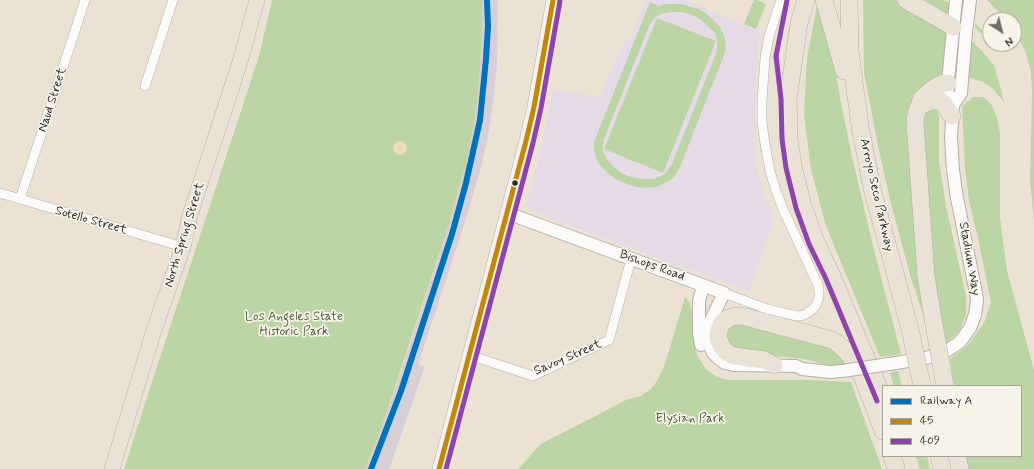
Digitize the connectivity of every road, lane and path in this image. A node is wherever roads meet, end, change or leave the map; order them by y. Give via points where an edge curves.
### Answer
1 (85, 0) edge
2 (173, 0) edge
3 (257, 0) edge
4 (553, 0) edge
5 (781, 0) edge
6 (794, 0) edge
7 (806, 0) edge
8 (849, 0) edge
9 (906, 0) edge
10 (956, 0) edge
11 (970, 0) edge
12 (825, 3) edge
13 (954, 26) junction
14 (948, 83) junction
15 (145, 86) dead end
16 (788, 99) junction
17 (919, 106) junction
18 (952, 111) junction
19 (860, 126) junction
20 (0, 193) edge
21 (20, 199) junction
22 (507, 213) junction
23 (183, 247) junction
24 (632, 259) junction
25 (703, 285) junction
26 (724, 293) junction
27 (469, 355) junction
28 (774, 365) junction
29 (802, 370) junction
30 (922, 385) edge
31 (945, 385) edge
32 (882, 396) edge
33 (882, 428) edge
34 (892, 457) edge
35 (903, 457) edge
36 (939, 457) edge
37 (957, 457) edge
38 (112, 469) edge
39 (440, 469) edge
40 (896, 469) edge
41 (906, 469) edge
42 (942, 469) edge
43 (960, 469) edge

1 - 21 street, Naud Street
2 - 15 street
3 - 23 main road, North Spring Street via 240,62 190,215
4 - 22 main road via 534,108
5 - 26 street, Bishops Road via 765,58 762,122 767,158 776,191 818,285 818,301 813,309 797,316 767,309
6 - 16 highway via 783,56
7 - 16 highway via 799,23
8 - 19 highway, Arroyo Seco Parkway via 850,51
9 - 13 highway
10 - 13 street, Stadium Way
11 - 18 street, Stadium Way via 961,93
12 - 19 highway
13 - 14 street, Stadium Way
14 - 17 highway via 931,90 922,98
14 - 18 street, Stadium Way via 947,91
16 - 32 highway via 789,138 803,206
17 - 18 highway via 931,100 941,101
17 - 31 highway, bridge via 915,124 926,276
18 - 29 street, Stadium Way, bridge via 953,170 977,300 970,328 960,342 944,352 926,358 842,371
19 - 30 highway, Arroyo Seco Parkway, bridge via 872,188 910,329
20 - 21 street, Sotello Street
21 - 23 street, Sotello Street
22 - 24 street, Bishops Road
22 - 27 main road
23 - 38 main road, North Spring Street via 154,330
24 - 25 street, Bishops Road
24 - 27 street, Savoy Street via 609,340 533,376
25 - 26 street, Bishops Road
25 - 29 street, Stadium Way via 698,301 700,339 703,351 714,365 738,372 796,373
26 - 28 street, Stadium Way via 708,329 707,340 713,353 721,361 730,364
27 - 39 main road
28 - 29 street, Stadium Way via 796,366
28 - 33 highway via 764,360 734,356 726,352 718,337 722,323 728,318 746,317 837,343 853,360 862,376
34 - 40 highway
35 - 41 highway
36 - 42 highway
37 - 43 highway

